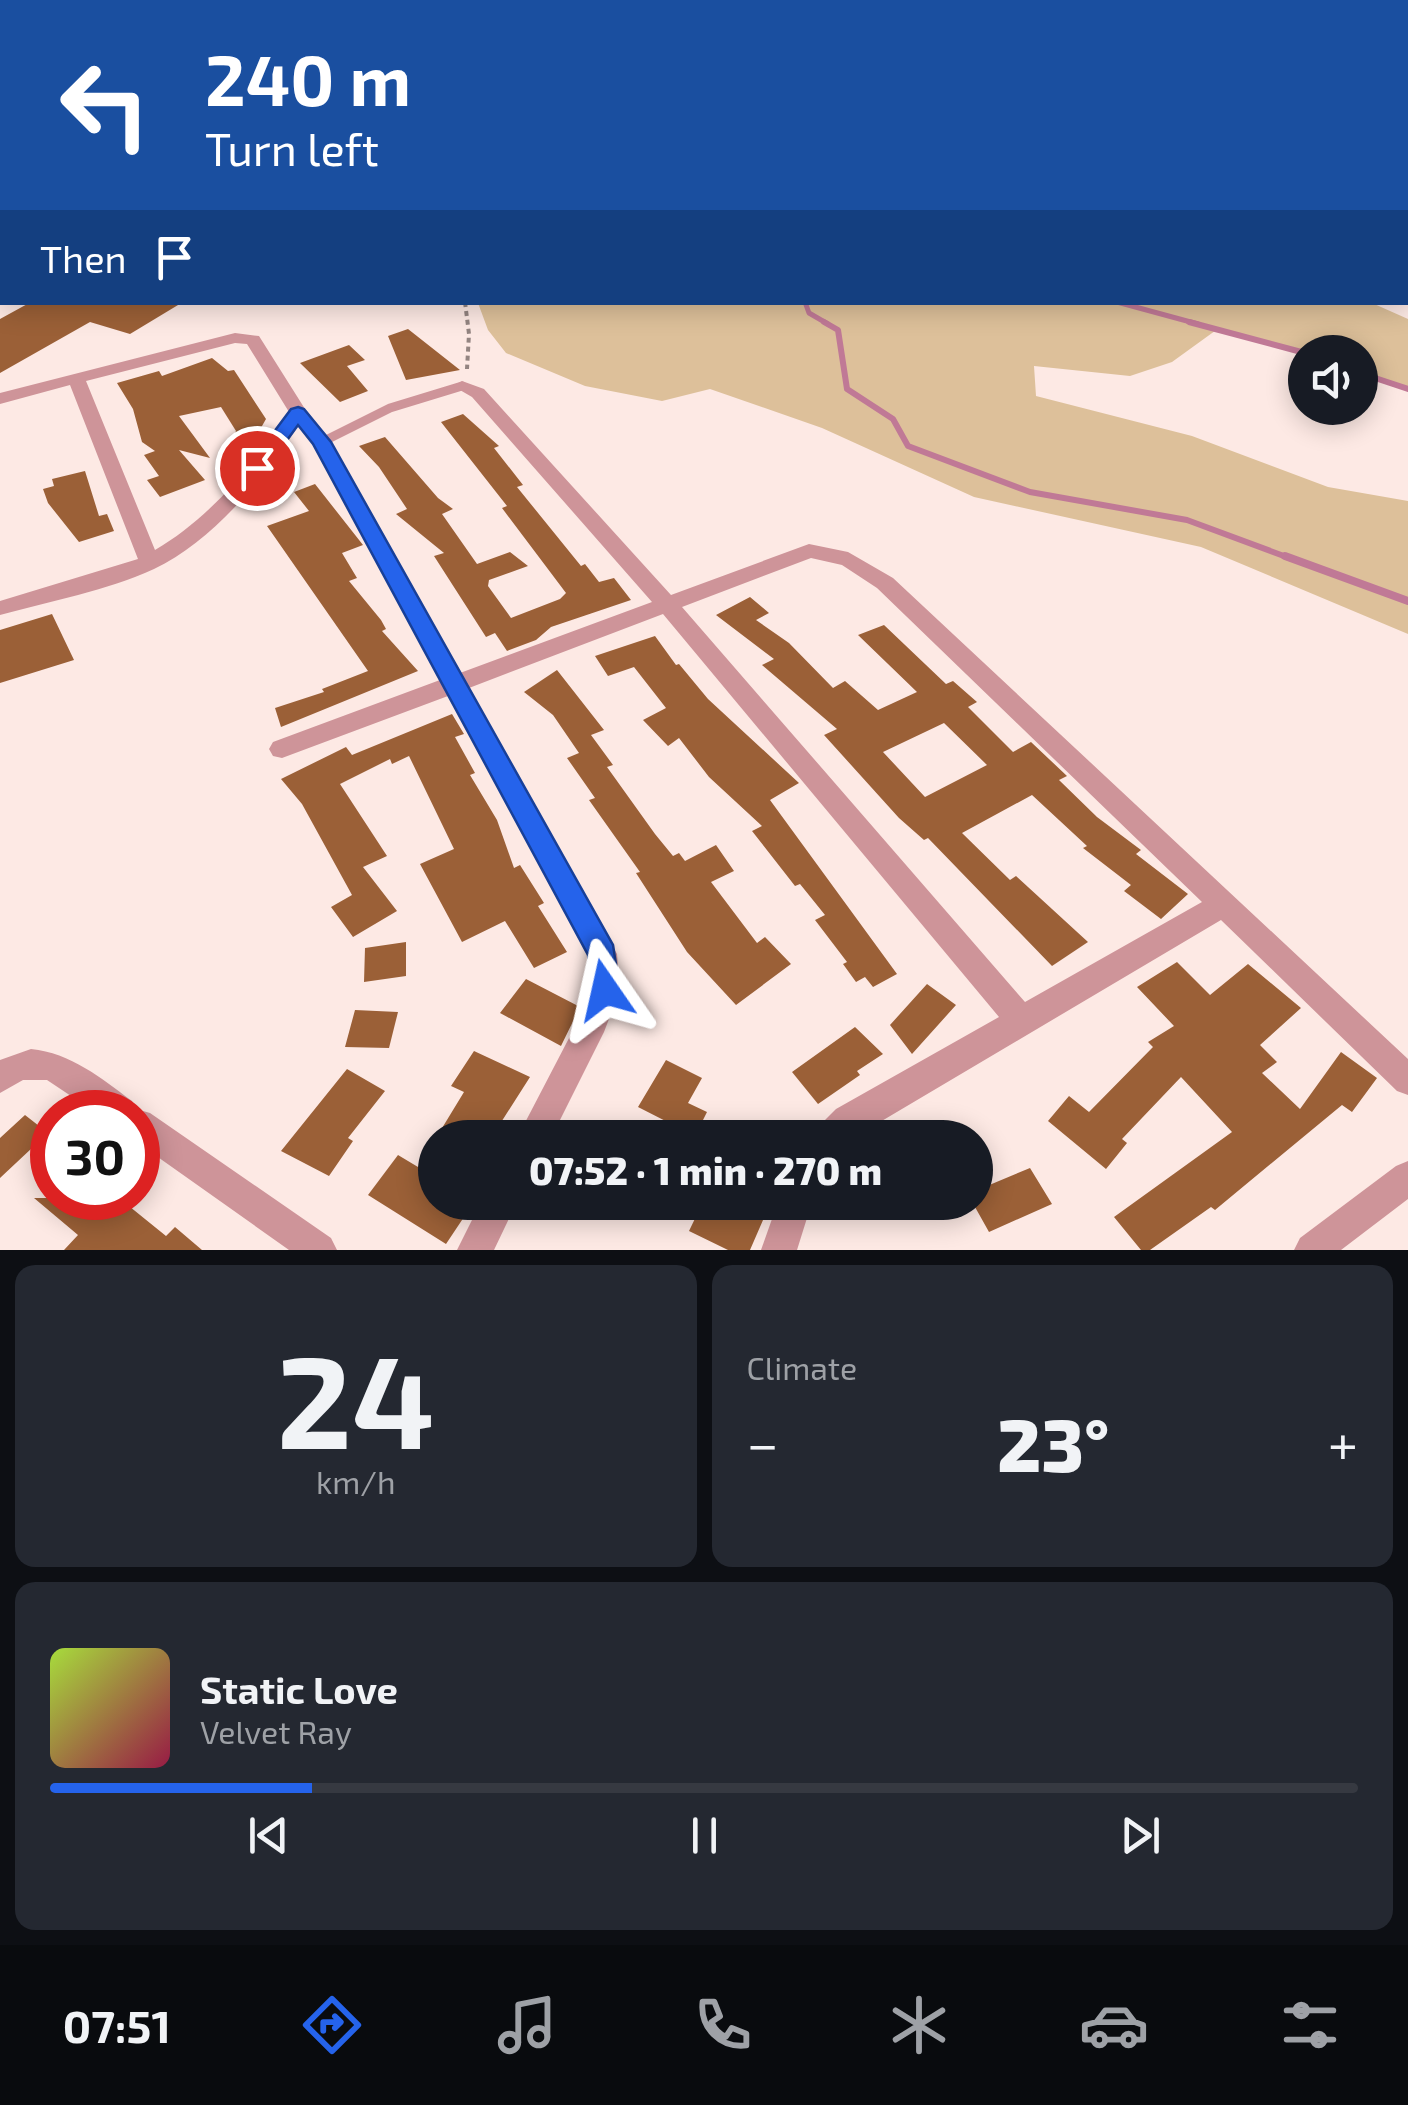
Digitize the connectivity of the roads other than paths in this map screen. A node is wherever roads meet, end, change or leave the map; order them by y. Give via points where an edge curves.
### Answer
1 (76, 379) junction
2 (462, 386) joint
3 (0, 399) edge
4 (298, 412) junction
5 (322, 442) junction
6 (150, 562) junction
7 (665, 602) junction
8 (0, 608) edge
9 (456, 682) junction
10 (282, 749) dead end
11 (1222, 906) junction
12 (1022, 1021) junction
13 (0, 1078) edge
14 (1408, 1080) edge
15 (88, 1090) edge
16 (543, 1120) edge
17 (847, 1120) edge
18 (160, 1139) edge
19 (1408, 1178) edge
20 (491, 1220) edge
21 (790, 1220) edge
22 (319, 1250) edge
23 (475, 1250) edge
24 (779, 1250) edge
25 (1312, 1250) edge

1 - 3 street
1 - 4 street via 206,343 253,340
1 - 6 street
2 - 5 lane via 420,393
2 - 7 street via 478,393
4 - 5 street
4 - 6 street via 234,493
5 - 9 street
6 - 8 street
7 - 9 street
7 - 11 street via 809,551 852,559 885,583
7 - 12 street
9 - 10 street
9 - 16 street via 602,954 605,990 594,1022
11 - 12 street
11 - 14 street
12 - 17 street
13 - 15 street via 25,1062 49,1063
18 - 22 street
19 - 25 street
20 - 23 street
21 - 24 street

